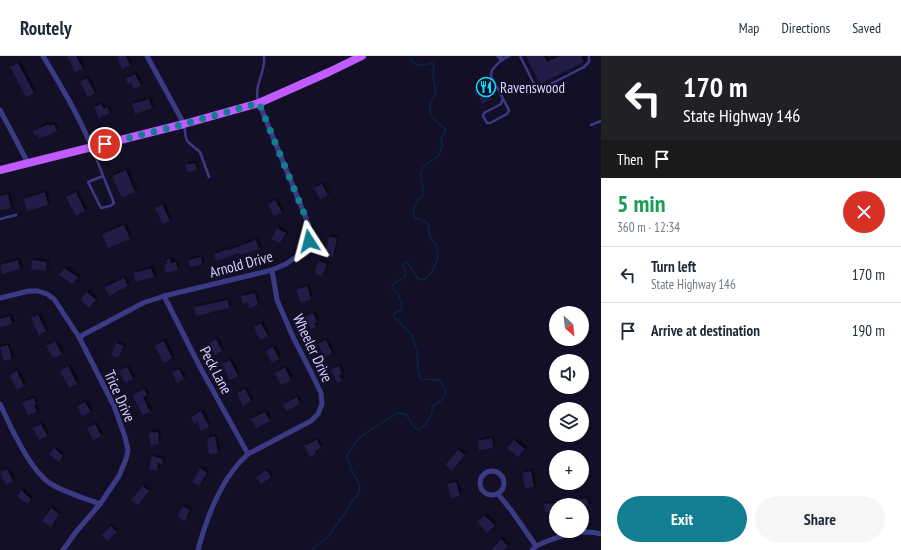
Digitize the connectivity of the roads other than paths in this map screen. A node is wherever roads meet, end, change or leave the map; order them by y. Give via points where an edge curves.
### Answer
1 (43, 56) edge
2 (148, 56) edge
3 (264, 56) edge
4 (362, 56) edge
5 (509, 56) edge
6 (520, 56) edge
7 (589, 56) edge
8 (501, 57) edge
9 (503, 99) junction
10 (259, 103) junction
11 (0, 110) edge
12 (601, 121) edge
13 (184, 124) junction
14 (591, 125) dead end
15 (92, 148) junction
16 (28, 163) junction
17 (0, 170) edge
18 (103, 176) junction
19 (208, 177) dead end
20 (16, 215) dead end
21 (0, 219) edge
22 (272, 270) junction
23 (164, 296) junction
24 (0, 298) edge
25 (79, 337) junction
26 (0, 404) edge
27 (248, 454) junction
28 (498, 494) junction
29 (100, 504) junction
30 (601, 534) edge
31 (534, 548) edge
32 (64, 550) edge
33 (198, 550) edge

1 - 15 street
2 - 13 street
3 - 10 lane via 257,86
4 - 10 main road
5 - 8 lane
6 - 7 lane via 539,90 584,67 589,62
8 - 9 lane via 491,76
9 - 9 lane via 501,104 484,113 487,123 507,114 510,110
10 - 13 main road
10 - 22 street, Arnold Drive via 306,218 310,235 308,244 296,257
11 - 16 street
12 - 14 lane
13 - 15 main road
13 - 19 lane via 186,138 200,152
15 - 16 main road
15 - 18 lane
16 - 17 main road
18 - 18 lane via 114,203 101,208 88,182
20 - 21 lane
22 - 23 street, Arnold Drive
22 - 27 street, Wheeler Drive via 277,300 321,393 322,404 318,414 311,421
23 - 25 street, Arnold Drive via 144,303
23 - 27 street, Peck Lane
24 - 25 street, Trice Drive via 29,291 47,294 60,306
25 - 29 street, Trice Drive via 114,406 128,450 119,476
26 - 29 street via 27,457 39,473 50,484
27 - 33 street, Wheeler Drive via 228,476 216,499
28 - 28 street via 504,485 503,478 495,472 485,473 480,478 483,492 488,495
28 - 31 street
29 - 32 street, Trice Drive
30 - 31 street via 576,532 562,535

